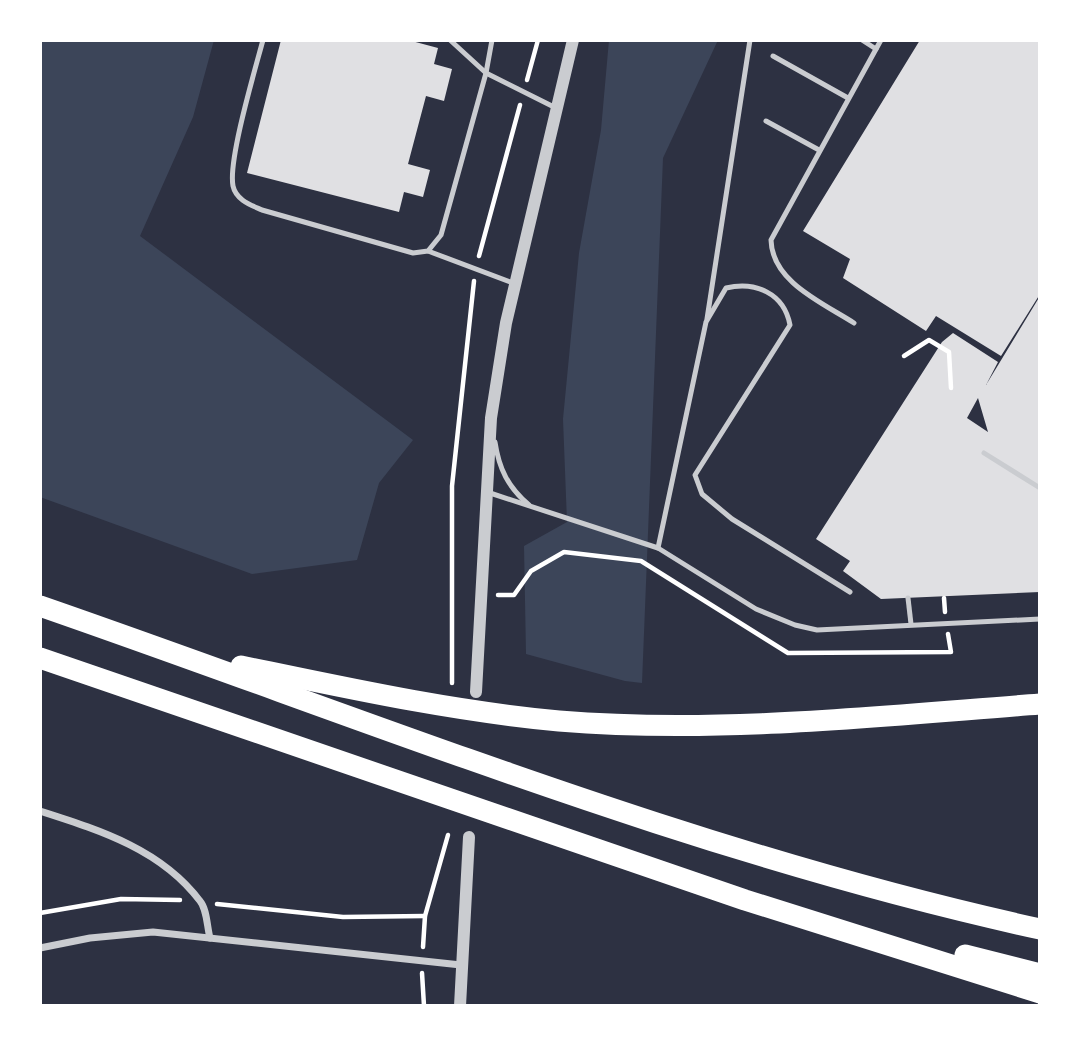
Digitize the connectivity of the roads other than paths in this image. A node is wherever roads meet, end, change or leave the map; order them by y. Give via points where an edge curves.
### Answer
1 (263, 40) edge
2 (450, 40) edge
3 (492, 40) edge
4 (572, 40) edge
5 (750, 40) edge
6 (862, 40) edge
7 (881, 40) edge
8 (876, 49) junction
9 (773, 56) dead end
10 (486, 73) junction
11 (848, 98) junction
12 (556, 108) junction
13 (766, 121) dead end
14 (819, 150) junction
15 (428, 251) junction
16 (515, 283) junction
17 (706, 322) junction
18 (854, 323) dead end
19 (491, 418) junction
20 (984, 453) dead end
21 (1040, 488) edge
22 (484, 491) junction
23 (534, 509) junction
24 (658, 548) junction
25 (850, 592) dead end
26 (908, 598) dead end
27 (40, 606) edge
28 (1040, 619) edge
29 (911, 624) junction
30 (167, 650) junction
31 (40, 658) edge
32 (476, 692) dead end
33 (1040, 704) edge
34 (40, 811) edge
35 (469, 836) dead end
36 (745, 900) junction
37 (1040, 929) edge
38 (209, 937) junction
39 (40, 948) edge
40 (461, 965) junction
41 (1040, 974) edge
42 (1040, 993) edge
43 (460, 1006) edge

1 - 15 lane via 234,165 233,188 241,200 413,253
2 - 10 lane
3 - 10 lane
4 - 12 street
5 - 17 lane
6 - 8 lane
7 - 8 lane
8 - 11 lane
9 - 11 lane
10 - 12 lane
10 - 15 lane via 441,235
11 - 14 lane
12 - 16 street
13 - 14 lane
14 - 18 lane via 776,225 771,253 788,279
15 - 16 lane
16 - 19 street
17 - 24 lane
17 - 25 lane via 726,288 746,284 766,291 787,311 790,325 695,475 702,494 780,551
19 - 22 street
19 - 23 lane via 499,469 516,494
20 - 21 lane
22 - 23 lane
22 - 32 street
23 - 24 lane
24 - 29 lane via 756,609 795,625 817,630
26 - 29 lane
27 - 30 highway
28 - 29 lane
30 - 33 highway via 440,708 561,721 767,723
30 - 37 highway via 544,788 707,841 948,909
31 - 36 highway
34 - 38 street via 99,829 154,856 202,902
35 - 40 street
36 - 41 highway
36 - 42 highway
38 - 39 street via 153,932
38 - 40 street
40 - 43 street

